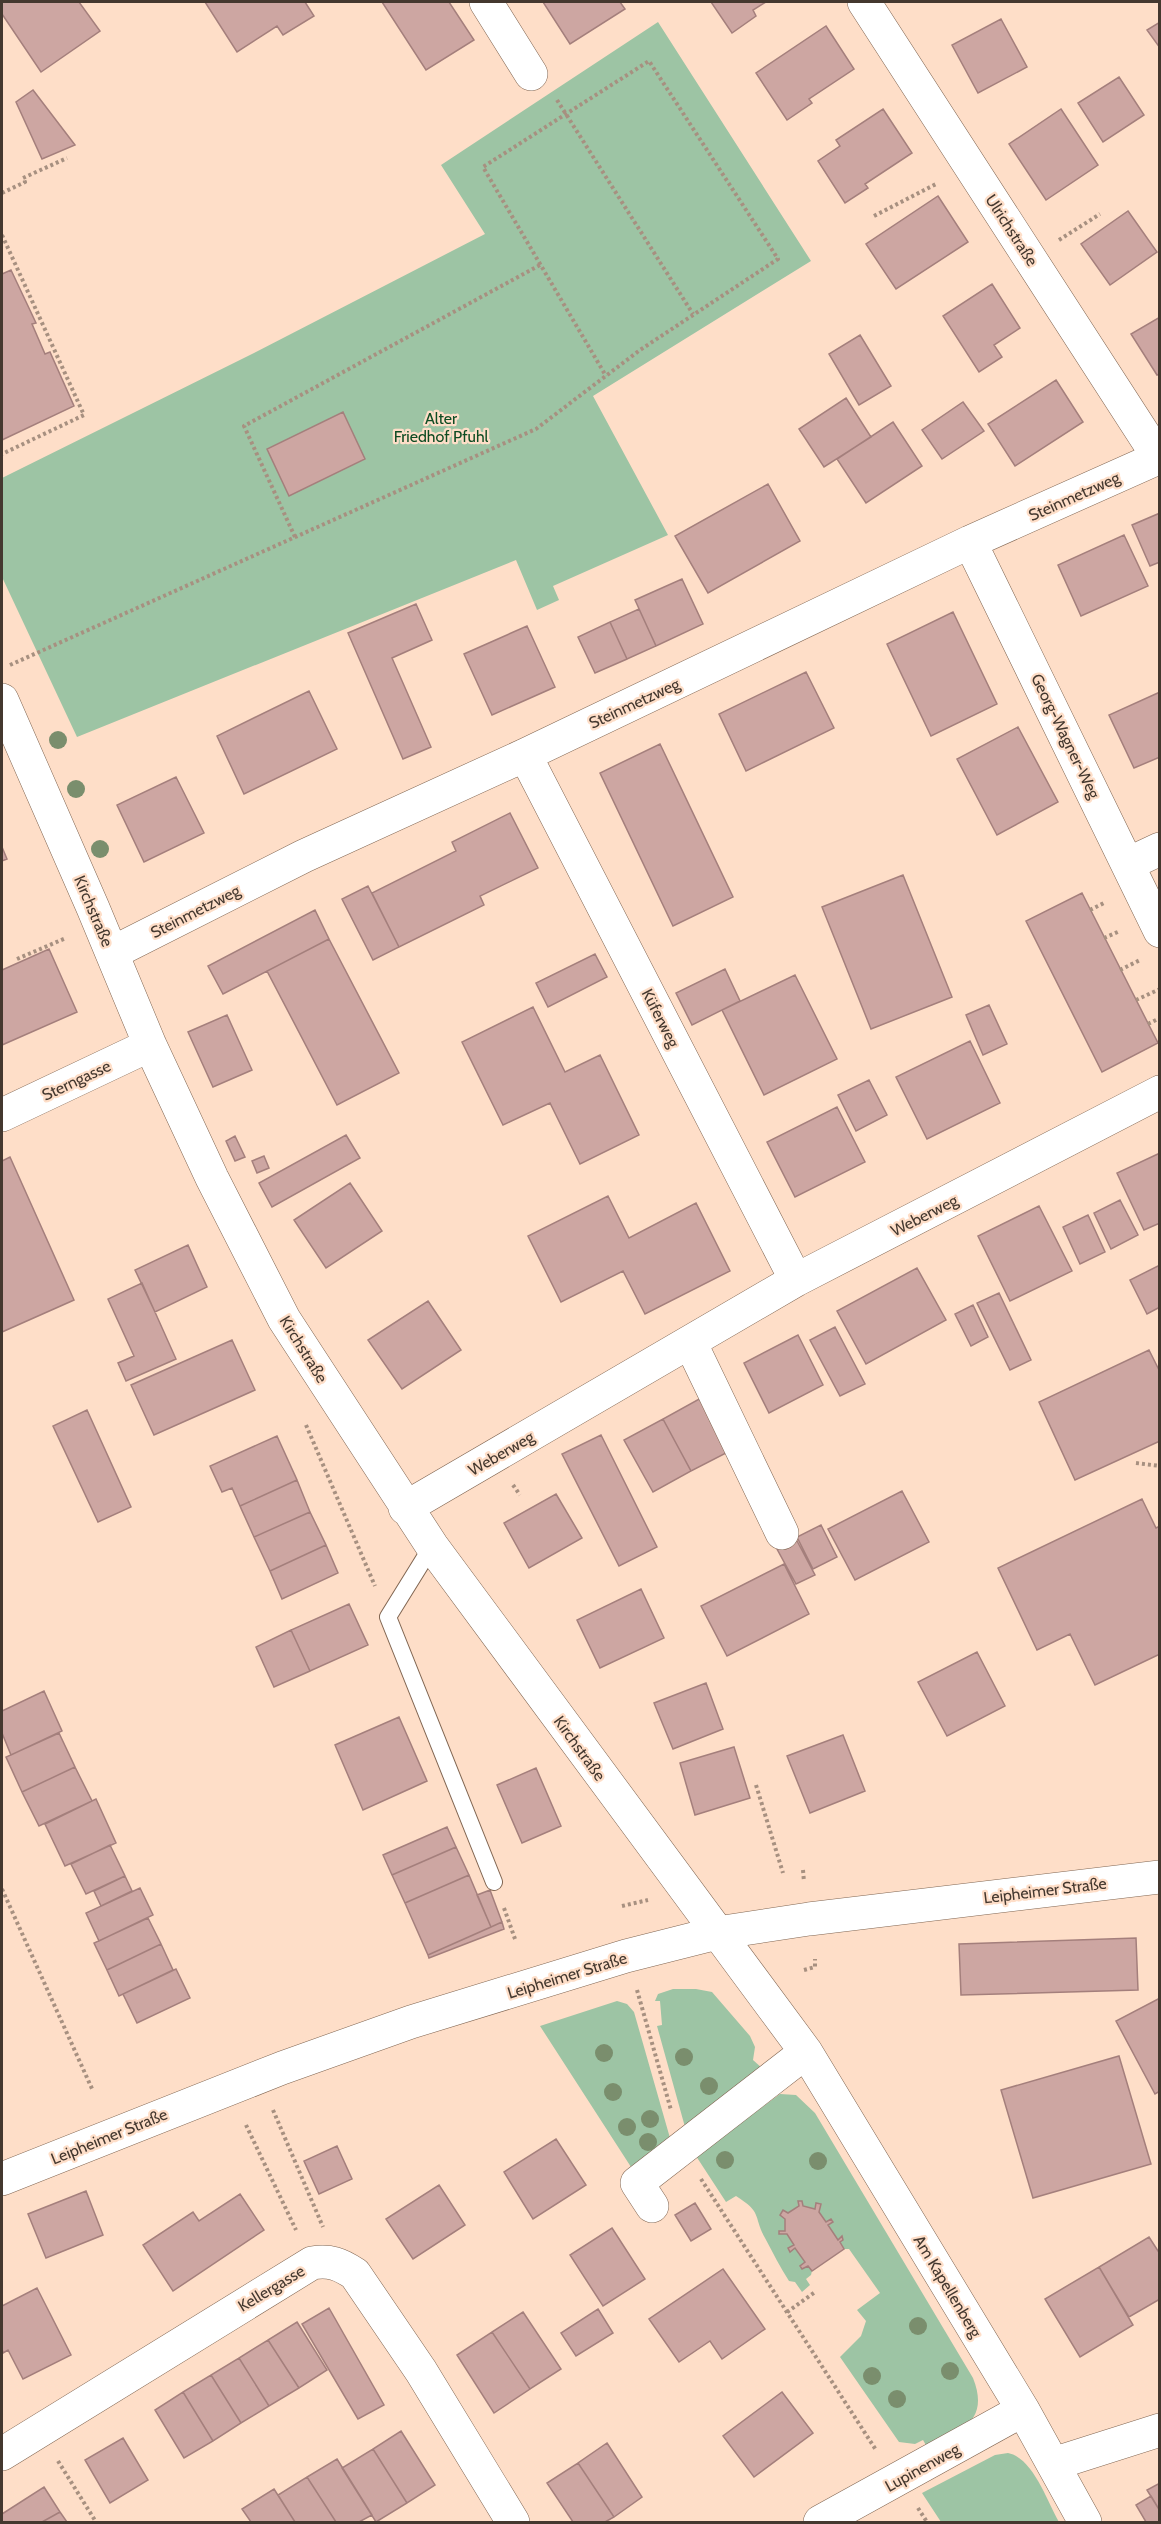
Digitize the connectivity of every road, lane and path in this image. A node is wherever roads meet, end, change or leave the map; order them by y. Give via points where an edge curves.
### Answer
1 (486, 2) edge
2 (864, 2) edge
3 (542, 83) joint
4 (567, 114) junction
5 (67, 158) dead end
6 (970, 166) junction
7 (2, 193) edge
8 (1100, 214) dead end
9 (873, 216) dead end
10 (2, 235) edge
11 (1031, 259) junction
12 (540, 265) junction
13 (693, 314) junction
14 (606, 376) junction
15 (2, 454) edge
16 (1159, 458) edge
17 (295, 537) junction
18 (970, 542) junction
19 (2, 669) edge
20 (2, 700) edge
21 (525, 755) junction
22 (1160, 849) edge
23 (1128, 864) junction
24 (1160, 931) edge
25 (106, 938) junction
26 (16, 959) dead end
27 (1160, 989) edge
28 (1136, 1000) dead end
29 (1160, 1018) edge
30 (1148, 1024) dead end
31 (150, 1045) junction
32 (1160, 1092) edge
33 (2, 1115) edge
34 (796, 1280) junction
35 (690, 1342) junction
36 (304, 1420) dead end
37 (1136, 1462) dead end
38 (1160, 1466) edge
39 (405, 1508) junction
40 (782, 1533) dead end
41 (432, 1546) junction
42 (388, 1617) junction
43 (756, 1785) dead end
44 (803, 1870) dead end
45 (783, 1873) dead end
46 (1160, 1876) edge
47 (494, 1882) dead end
48 (804, 1883) dead end
49 (2, 1889) edge
50 (717, 1933) junction
51 (815, 1959) dead end
52 (804, 1970) dead end
53 (637, 1989) dead end
54 (806, 2052) junction
55 (259, 2077) junction
56 (93, 2091) dead end
57 (672, 2113) dead end
58 (246, 2125) dead end
59 (696, 2171) dead end
60 (2, 2179) edge
61 (652, 2206) dead end
62 (319, 2262) junction
63 (815, 2292) dead end
64 (787, 2312) junction
65 (1023, 2410) junction
66 (39, 2429) junction
67 (1160, 2430) edge
68 (2, 2454) edge
69 (882, 2460) dead end
70 (1053, 2464) junction
71 (96, 2523) edge
72 (513, 2523) edge
73 (820, 2523) edge
74 (1085, 2523) edge

1 - 3 street
2 - 6 street, Ulrichstraße
3 - 4 path
4 - 12 path via 483,167
4 - 13 path
4 - 13 path via 649,61 778,259
5 - 7 path via 23,178 25,182
6 - 9 path
6 - 11 street, Ulrichstraße
8 - 11 path
10 - 15 path via 84,415
11 - 16 street, Ulrichstraße
12 - 14 path
12 - 17 path via 244,426
13 - 14 path
14 - 17 path via 536,429
16 - 18 street, Steinmetzweg
17 - 19 path
18 - 21 street, Steinmetzweg
18 - 23 street, Georg-Wagner-Weg
20 - 25 street, Kirchstraße
21 - 25 street, Steinmetzweg via 304,856
21 - 34 street, Küferweg
22 - 23 street
23 - 24 street, Georg-Wagner-Weg
25 - 26 path
25 - 31 street, Kirchstraße
27 - 28 path
29 - 30 path
31 - 33 street, Sterngasse
31 - 39 street, Kirchstraße via 284,1319
32 - 34 street, Weberweg
34 - 35 street, Weberweg
35 - 39 street, Weberweg
35 - 40 street
36 - 42 path
37 - 38 path
39 - 41 street, Kirchstraße
41 - 42 lane
41 - 50 street, Kirchstraße
42 - 47 lane
43 - 45 path
44 - 48 path
46 - 50 street, Leipheimer Straße
49 - 56 path
50 - 54 street, Am Kapellenberg
50 - 55 street, Leipheimer Straße via 626,1956 411,2022
51 - 52 path via 815,1967
53 - 57 path
54 - 61 street via 637,2183
54 - 65 street, Am Kapellenberg
55 - 60 street, Leipheimer Straße
55 - 62 path via 325,2234
58 - 62 path
59 - 64 path
62 - 66 street, Kellergasse
62 - 72 street, Kellergasse via 340,2264 355,2274 422,2371
63 - 64 path
64 - 69 path
65 - 70 street, Am Kapellenberg
65 - 73 street, Lupinenweg
66 - 68 street, Kellergasse
66 - 71 path
67 - 70 street
70 - 74 street, Am Kapellenberg

